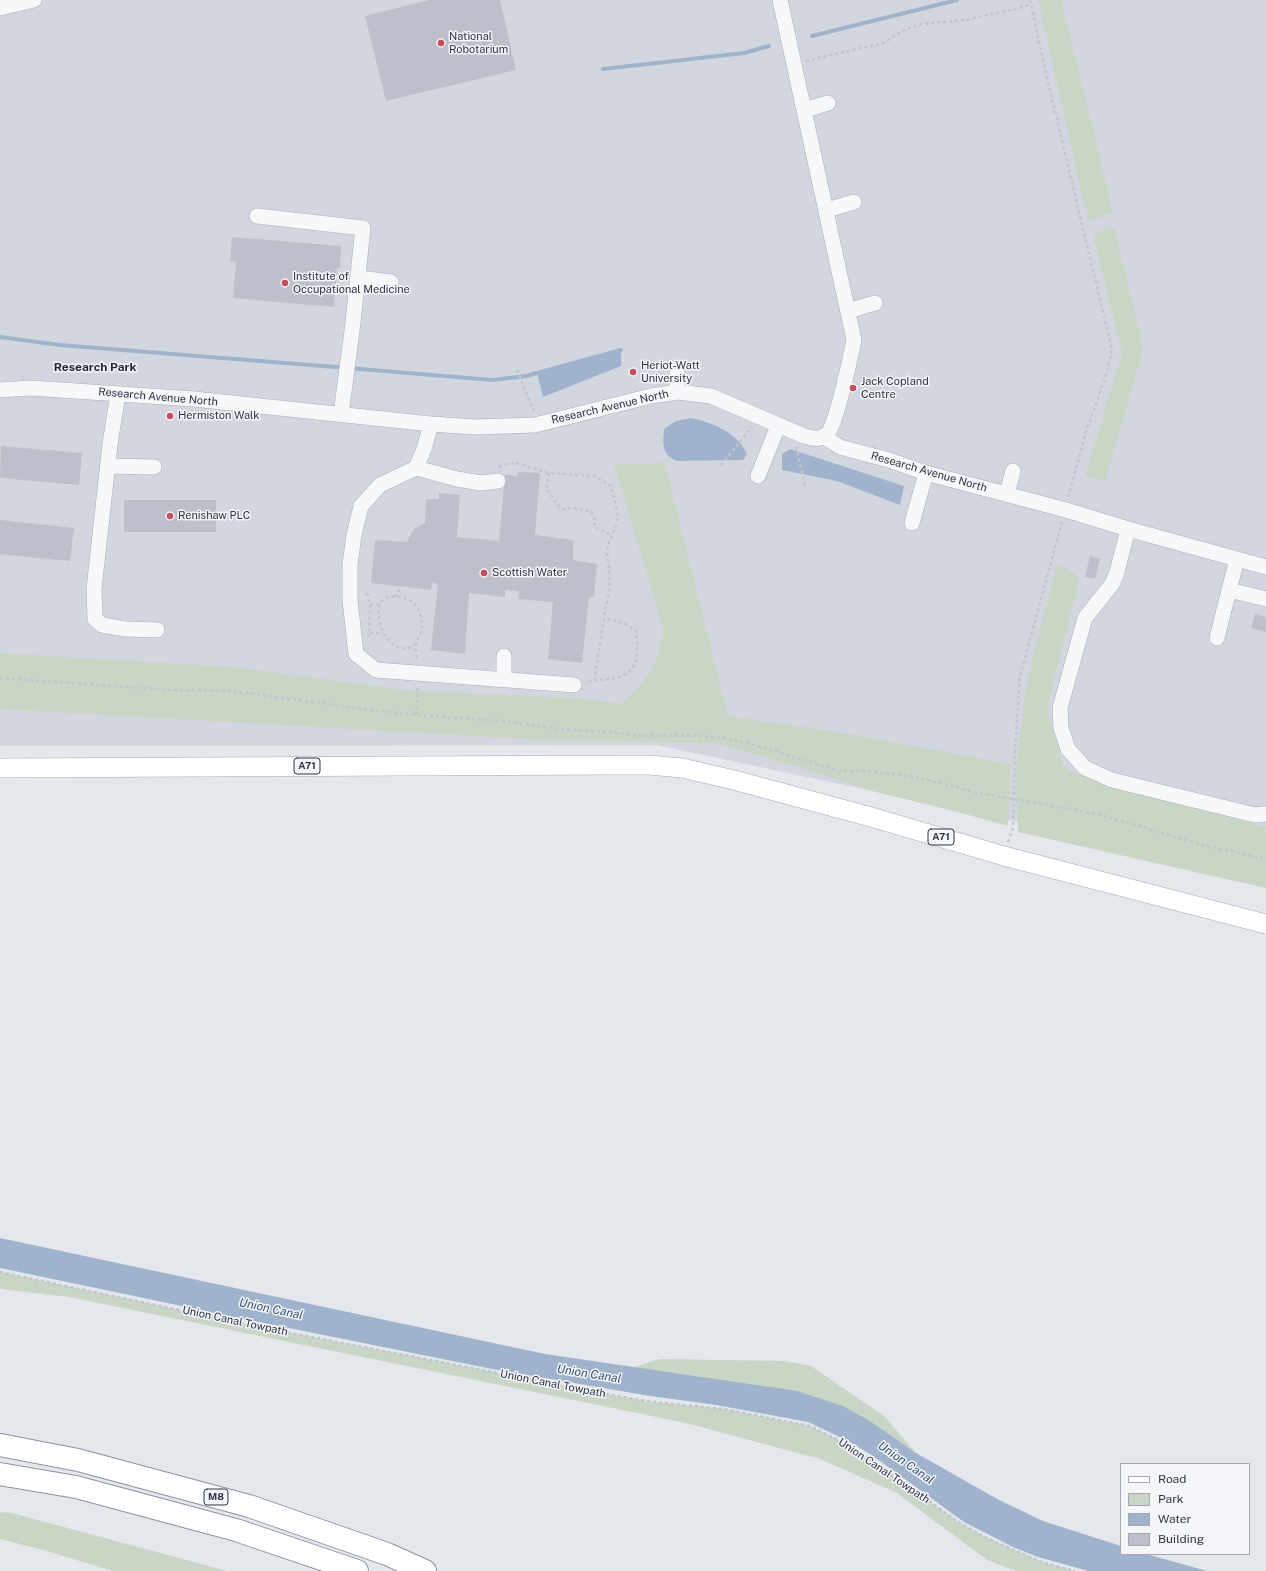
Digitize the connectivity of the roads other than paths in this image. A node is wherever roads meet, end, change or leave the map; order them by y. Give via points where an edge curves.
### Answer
1 (34, 0) edge
2 (785, 1) edge
3 (0, 8) edge
4 (828, 103) dead end
5 (805, 110) junction
6 (854, 202) dead end
7 (826, 210) junction
8 (257, 216) dead end
9 (359, 278) junction
10 (391, 282) dead end
11 (875, 303) dead end
12 (848, 312) junction
13 (677, 369) dead end
14 (0, 390) edge
15 (677, 392) junction
16 (118, 394) junction
17 (341, 414) junction
18 (431, 424) junction
19 (778, 426) junction
20 (824, 436) junction
21 (108, 466) junction
22 (154, 467) dead end
23 (416, 468) junction
24 (1013, 471) dead end
25 (926, 473) junction
26 (758, 476) dead end
27 (498, 481) dead end
28 (1007, 494) junction
29 (912, 523) dead end
30 (1128, 529) junction
31 (1237, 559) junction
32 (1266, 567) edge
33 (1229, 590) junction
34 (1266, 600) edge
35 (157, 630) dead end
36 (1218, 638) dead end
37 (504, 656) dead end
38 (504, 679) junction
39 (574, 685) road end
40 (0, 768) edge
41 (1266, 814) edge
42 (1266, 924) edge
43 (0, 1445) edge
44 (0, 1474) edge
45 (357, 1571) edge
46 (426, 1571) edge

1 - 3 street
2 - 5 street
4 - 5 street
5 - 7 street
6 - 7 street
7 - 12 street
8 - 9 street via 363,228
9 - 10 street
9 - 17 street
11 - 12 street
12 - 20 street via 854,340 848,371 830,430
13 - 15 street
14 - 16 street, Research Avenue North via 31,388
15 - 18 street, Research Avenue North via 535,425 475,427
15 - 19 street, Research Avenue North via 711,396
16 - 17 street, Research Avenue North
16 - 21 street
17 - 18 street, Research Avenue North
18 - 23 street
19 - 20 street, Research Avenue North via 813,439
19 - 26 street
20 - 25 street, Research Avenue North via 840,447
21 - 22 street
21 - 35 street via 94,589 95,619 102,625
23 - 27 street via 481,483
23 - 38 street via 380,485 361,506 350,564 350,600 356,654 376,670
24 - 28 street
25 - 28 street, Research Avenue North
25 - 29 street
28 - 30 street, Research Avenue North
30 - 31 street, Research Avenue North
30 - 41 street via 1112,584 1085,618 1060,708 1061,728 1068,749 1085,768 1112,780 1255,815
31 - 32 street, Research Avenue North
31 - 33 street
33 - 34 street
33 - 36 street
37 - 38 street
38 - 39 street
40 - 42 main road, A71 via 649,765 682,768
43 - 46 highway, M8 via 78,1460 249,1506 387,1554
44 - 45 highway, M8 via 76,1487 236,1530

